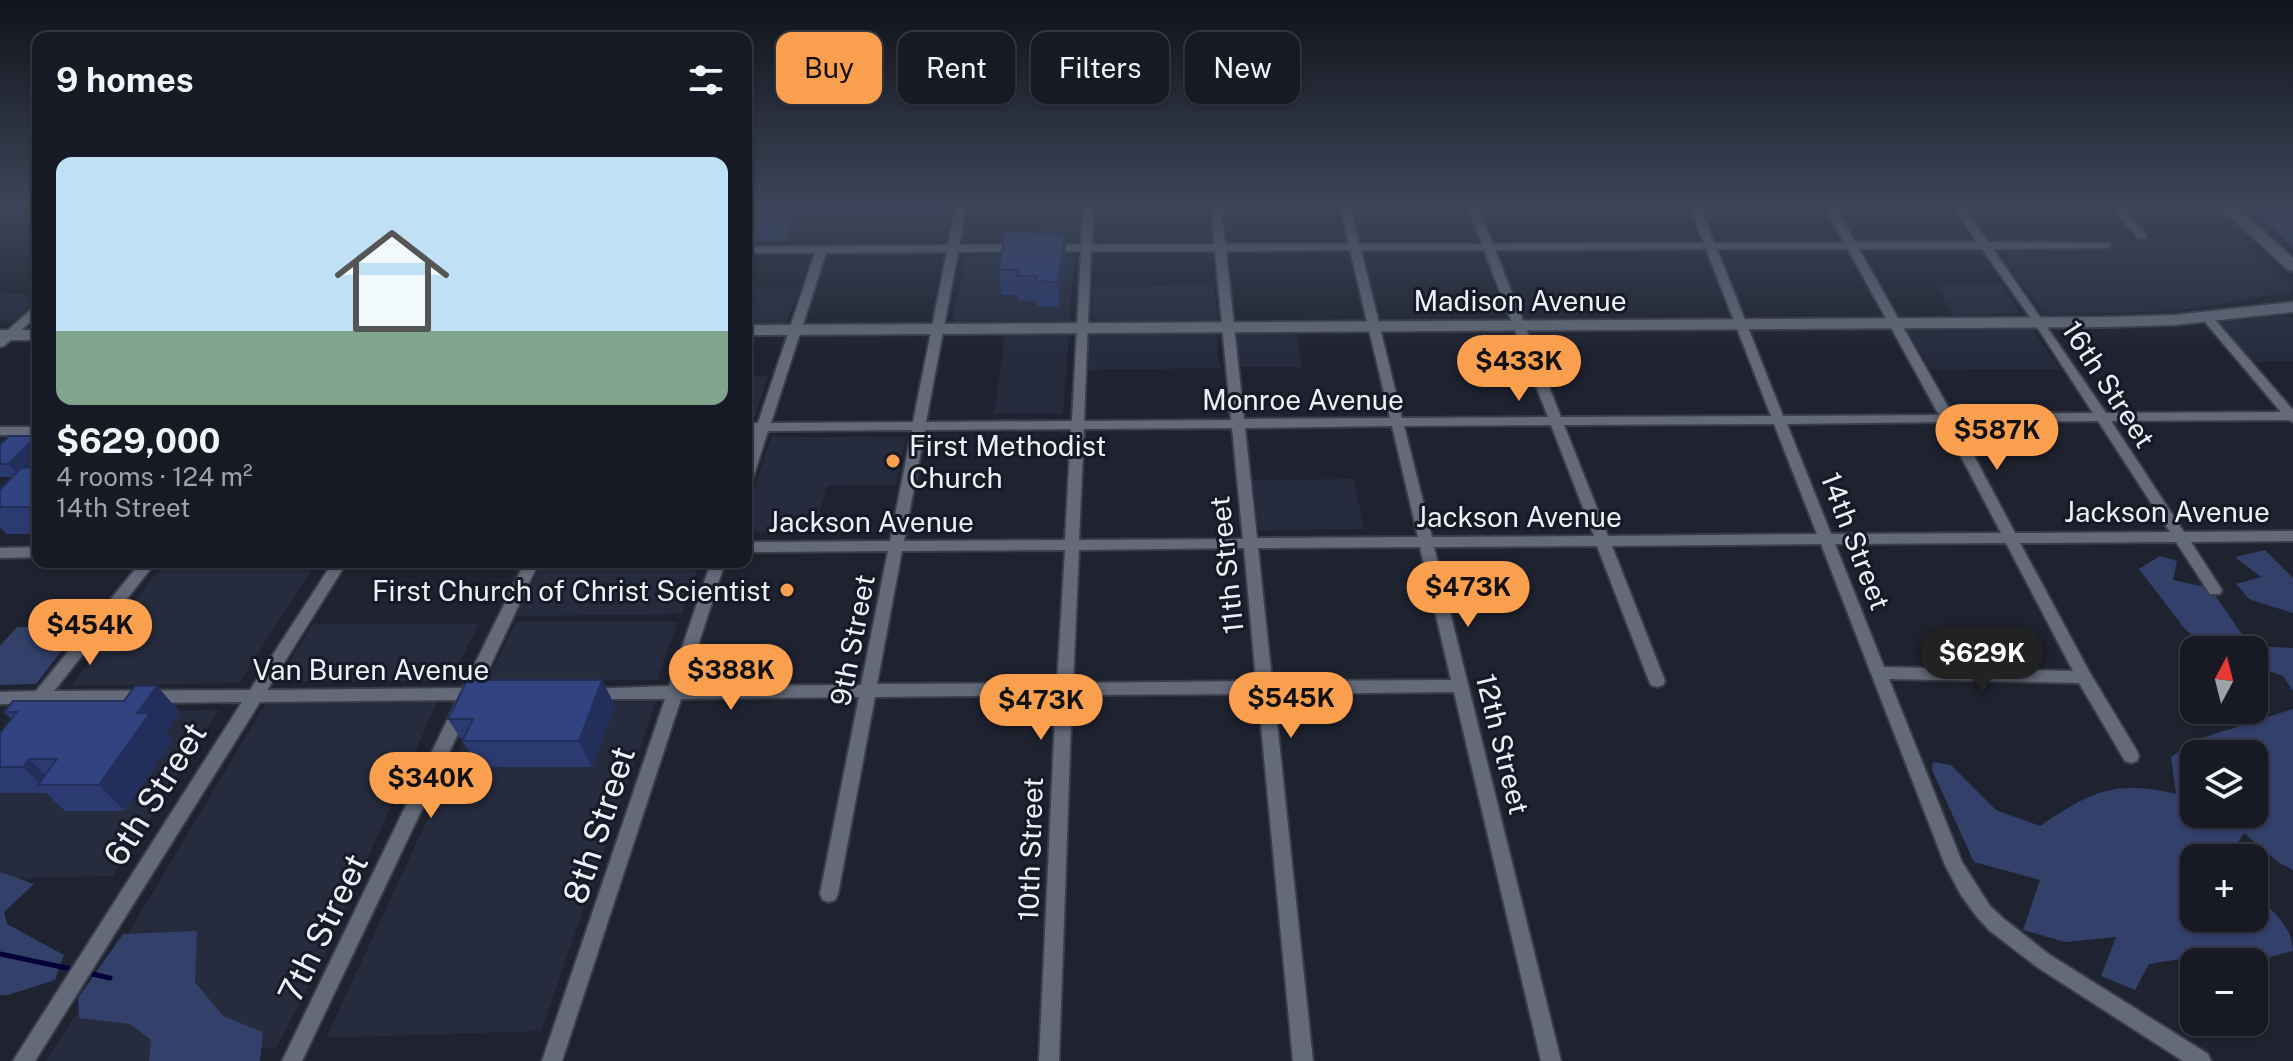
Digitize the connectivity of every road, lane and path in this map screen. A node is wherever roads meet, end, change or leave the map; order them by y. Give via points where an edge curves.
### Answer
1 (819, 257) edge
2 (952, 257) edge
3 (1086, 257) edge
4 (1221, 257) edge
5 (1357, 257) edge
6 (1493, 257) edge
7 (1714, 257) edge
8 (1856, 257) edge
9 (1992, 257) edge
10 (2293, 307) edge
11 (32, 314) edge
12 (2206, 316) junction
13 (2040, 323) junction
14 (1739, 324) junction
15 (1894, 324) junction
16 (1520, 326) junction
17 (1374, 327) junction
18 (1083, 328) junction
19 (1228, 328) junction
20 (938, 329) junction
21 (752, 330) edge
22 (795, 330) junction
23 (32, 336) edge
24 (3, 338) edge
25 (2293, 417) edge
26 (2102, 418) junction
27 (1781, 419) junction
28 (1948, 419) junction
29 (1557, 421) junction
30 (1397, 422) junction
31 (1238, 423) junction
32 (1079, 424) junction
33 (919, 425) junction
34 (752, 427) edge
35 (763, 427) junction
36 (0, 431) edge
37 (32, 431) edge
38 (752, 460) edge
39 (2293, 536) edge
40 (2181, 537) junction
41 (2010, 538) junction
42 (1828, 539) junction
43 (1603, 541) junction
44 (1427, 543) junction
45 (1250, 544) junction
46 (1074, 545) junction
47 (896, 546) junction
48 (752, 547) edge
49 (32, 552) edge
50 (0, 553) edge
51 (144, 568) edge
52 (336, 568) edge
53 (529, 568) edge
54 (716, 568) edge
55 (2215, 590) dead end
56 (1881, 673) junction
57 (2084, 677) junction
58 (1657, 681) dead end
59 (1462, 686) junction
60 (1265, 687) junction
61 (868, 690) junction
62 (1065, 691) junction
63 (675, 692) junction
64 (500, 693) edge
65 (580, 693) edge
66 (469, 694) junction
67 (255, 696) junction
68 (0, 698) edge
69 (35, 704) junction
70 (2131, 756) dead end
71 (829, 894) dead end
72 (23, 1061) edge
73 (292, 1061) edge
74 (552, 1061) edge
75 (1049, 1061) edge
76 (1303, 1061) edge
77 (1551, 1061) edge
78 (2201, 1061) edge

1 - 22 street
2 - 20 street, 9th Street
3 - 18 street, 10th Street
4 - 19 street, 11th Street
5 - 17 street, 12th Street
6 - 16 street
7 - 14 street, 14th Street
8 - 15 street
9 - 13 street, 16th Street
10 - 12 street, Madison Avenue
11 - 24 street
12 - 13 street, Madison Avenue
12 - 25 street
13 - 15 street, Madison Avenue
13 - 26 street, 16th Street
14 - 15 street, Madison Avenue
14 - 16 street, Madison Avenue
14 - 27 street, 14th Street
15 - 28 street
16 - 17 street, Madison Avenue
16 - 29 street
17 - 19 street, Madison Avenue
17 - 30 street, 12th Street
18 - 19 street, Madison Avenue
18 - 20 street, Madison Avenue
18 - 32 street, 10th Street
19 - 31 street, 11th Street
20 - 22 street, Madison Avenue
20 - 33 street, 9th Street
21 - 22 street, Madison Avenue
22 - 35 street
23 - 24 street
25 - 26 street, Monroe Avenue
26 - 28 street, Monroe Avenue
26 - 40 street, 16th Street
27 - 28 street, Monroe Avenue
27 - 29 street, Monroe Avenue
27 - 42 street, 14th Street
28 - 41 street
29 - 30 street, Monroe Avenue
29 - 43 street
30 - 31 street, Monroe Avenue
30 - 44 street, 12th Street
31 - 32 street, Monroe Avenue
31 - 45 street, 11th Street
32 - 33 street, Monroe Avenue
32 - 46 street, 10th Street
33 - 35 street, Monroe Avenue
33 - 47 street, 9th Street
34 - 35 street, Monroe Avenue
35 - 38 street
36 - 37 street
39 - 40 street, Jackson Avenue
40 - 41 street, Jackson Avenue
40 - 55 street, 16th Street
41 - 42 street, Jackson Avenue
41 - 57 street
42 - 43 street, Jackson Avenue
42 - 56 street, 14th Street
43 - 44 street, Jackson Avenue
43 - 58 street
44 - 45 street, Jackson Avenue
44 - 59 street, 12th Street
45 - 46 street, Jackson Avenue
45 - 60 street, 11th Street
46 - 47 street, Jackson Avenue
46 - 62 street, 10th Street
47 - 48 street, Jackson Avenue
47 - 61 street, 9th Street
49 - 50 street
51 - 69 street
52 - 67 street, 6th Street
53 - 66 street, 7th Street
54 - 63 street, 8th Street
56 - 57 street
56 - 78 street, 14th Street via 1971,897 2031,951
57 - 70 street
59 - 60 street
59 - 77 street, 12th Street
60 - 62 street
60 - 76 street, 11th Street
61 - 62 street
61 - 63 street
61 - 71 street, 9th Street
62 - 75 street, 10th Street
63 - 65 street
63 - 74 street, 8th Street
64 - 66 street, Van Buren Avenue
66 - 67 street, Van Buren Avenue
66 - 73 street, 7th Street
67 - 69 street, Van Buren Avenue
67 - 72 street, 6th Street
68 - 69 street, Van Buren Avenue

